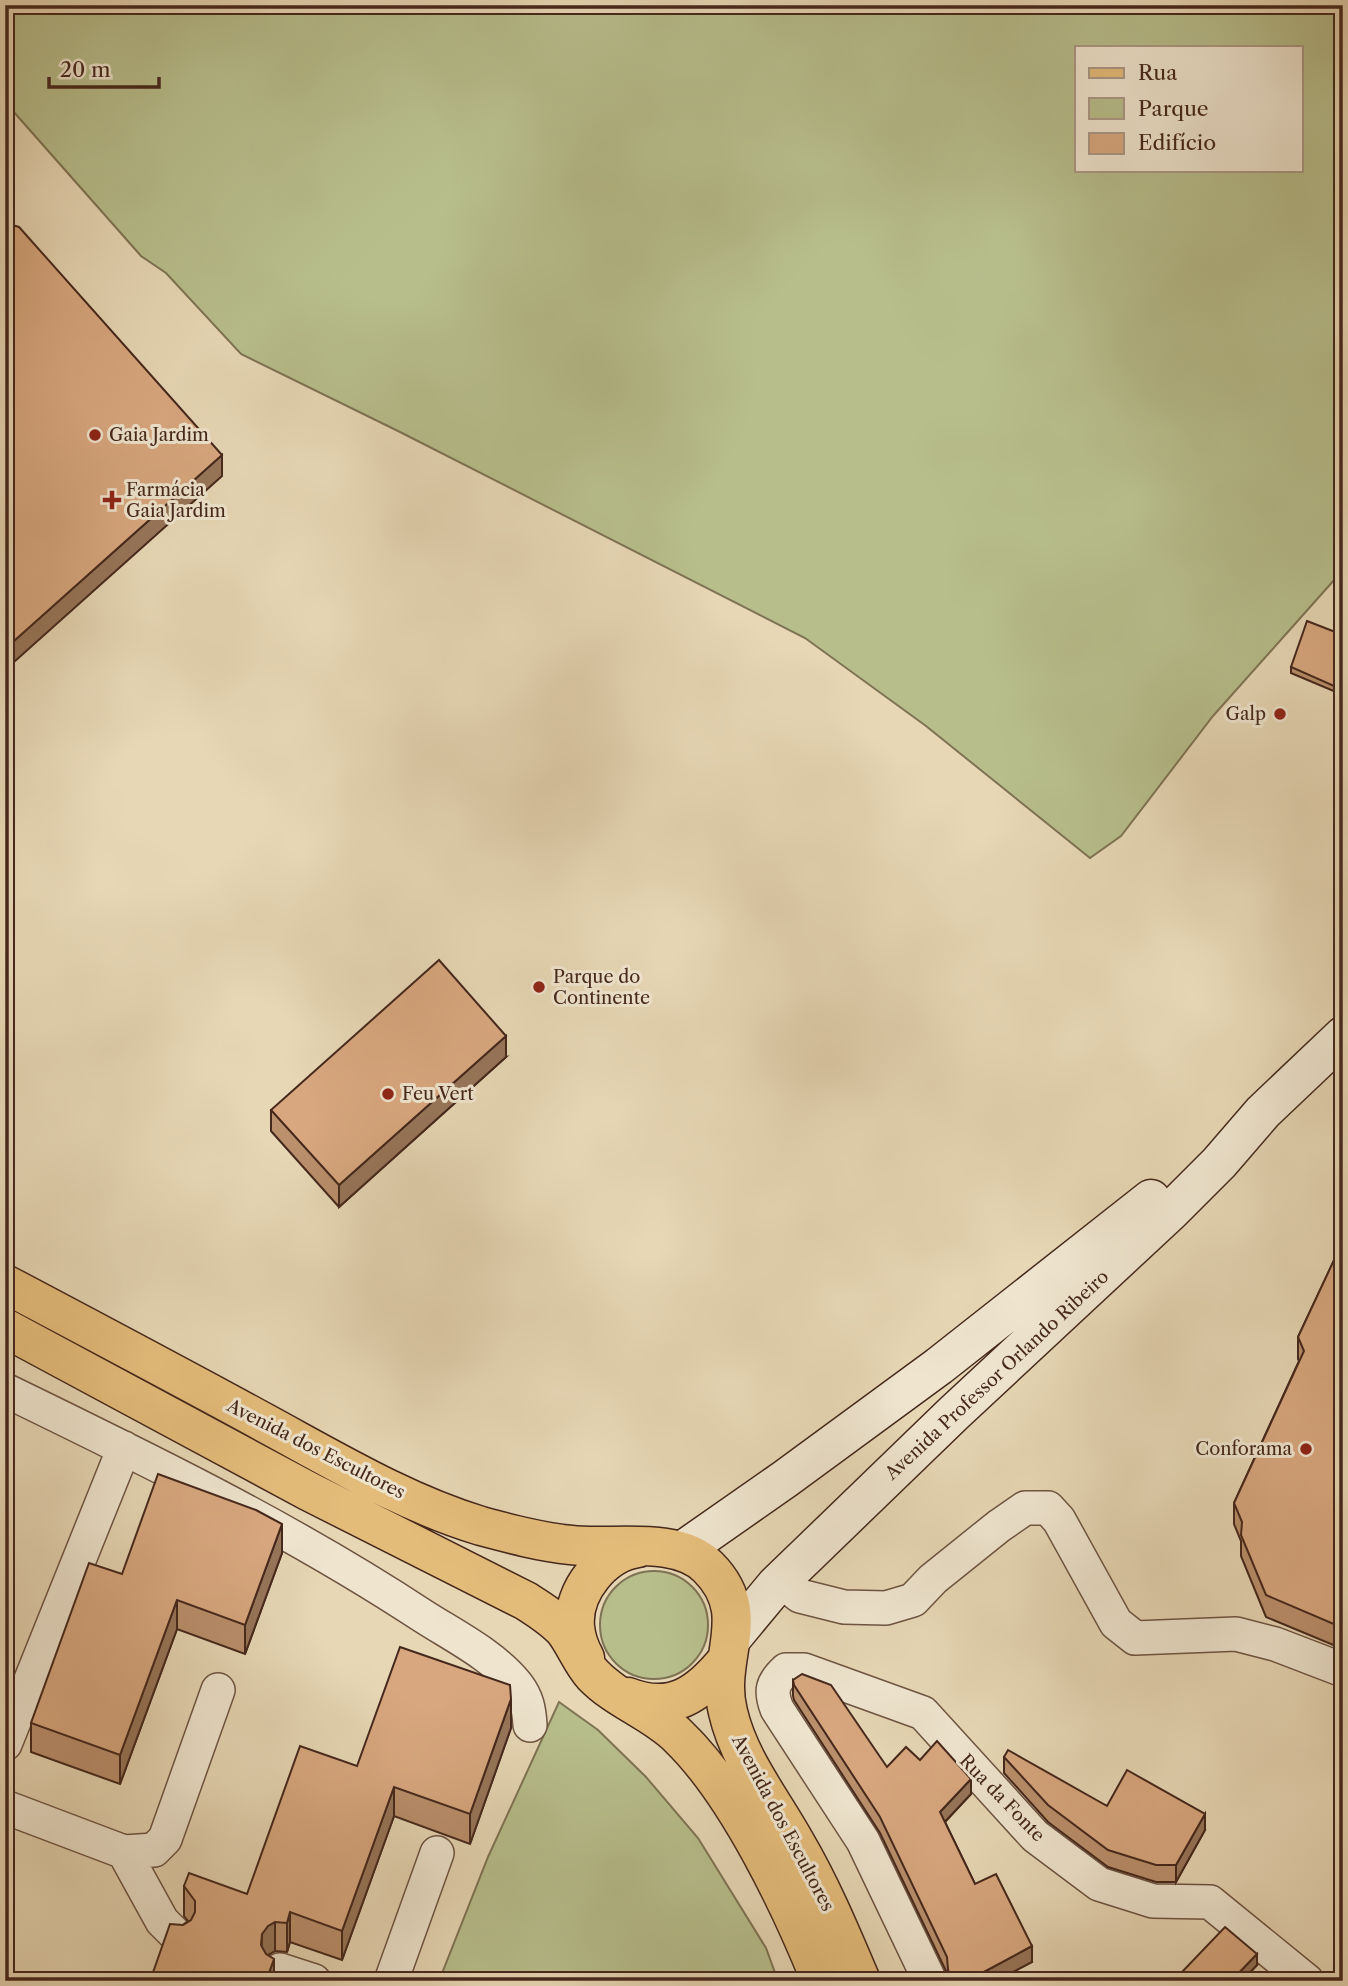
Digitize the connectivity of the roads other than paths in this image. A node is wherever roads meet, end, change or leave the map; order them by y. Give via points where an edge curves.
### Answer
1 (1343, 1035) edge
2 (1263, 1112) junction
3 (5, 1284) edge
4 (5, 1328) edge
5 (5, 1390) edge
6 (124, 1448) junction
7 (665, 1549) junction
8 (781, 1581) junction
9 (729, 1650) junction
10 (1343, 1670) edge
11 (600, 1681) junction
12 (218, 1690) dead end
13 (530, 1725) dead end
14 (5, 1744) edge
15 (5, 1807) edge
16 (124, 1852) junction
17 (437, 1853) dead end
18 (177, 1936) edge
19 (280, 1970) dead end
20 (314, 1981) edge
21 (391, 1981) edge
22 (821, 1981) edge
23 (861, 1981) edge
24 (930, 1981) edge
25 (1307, 1981) edge

1 - 2 main road, Avenida Professor Orlando Ribeiro
2 - 7 main road, Avenida Professor Orlando Ribeiro via 939,1366 785,1479
2 - 8 main road, Avenida Professor Orlando Ribeiro via 1171,1212
3 - 7 main road, Avenida dos Escultores via 424,1504 479,1525 542,1541
4 - 11 main road, Avenida dos Escultores via 308,1491 526,1601 565,1631
5 - 6 street
6 - 13 street via 368,1580 491,1661 528,1704
6 - 14 street
7 - 9 main road, Avenida dos Escultores via 706,1564 723,1586 732,1611
7 - 11 main road via 631,1549 608,1560 590,1578 578,1601 575,1626 580,1649
8 - 9 main road, Avenida Professor Orlando Ribeiro
8 - 10 street via 800,1596 844,1607 886,1608 913,1600 933,1579 1025,1508 1048,1508 1116,1623 1135,1638 1236,1634
9 - 11 main road via 706,1685 683,1699 658,1704 635,1700
9 - 23 main road, Avenida dos Escultores via 724,1690 744,1758 815,1878
11 - 22 main road, Avenida dos Escultores via 667,1725 713,1778 793,1917
12 - 16 street via 165,1839 155,1850
15 - 16 street
16 - 18 street via 162,1921
17 - 21 street
19 - 20 street
24 - 25 street, Rua da Fonte via 863,1841 777,1709 771,1693 775,1680 786,1670 804,1670 923,1713 1035,1836 1099,1884 1153,1901 1210,1902

